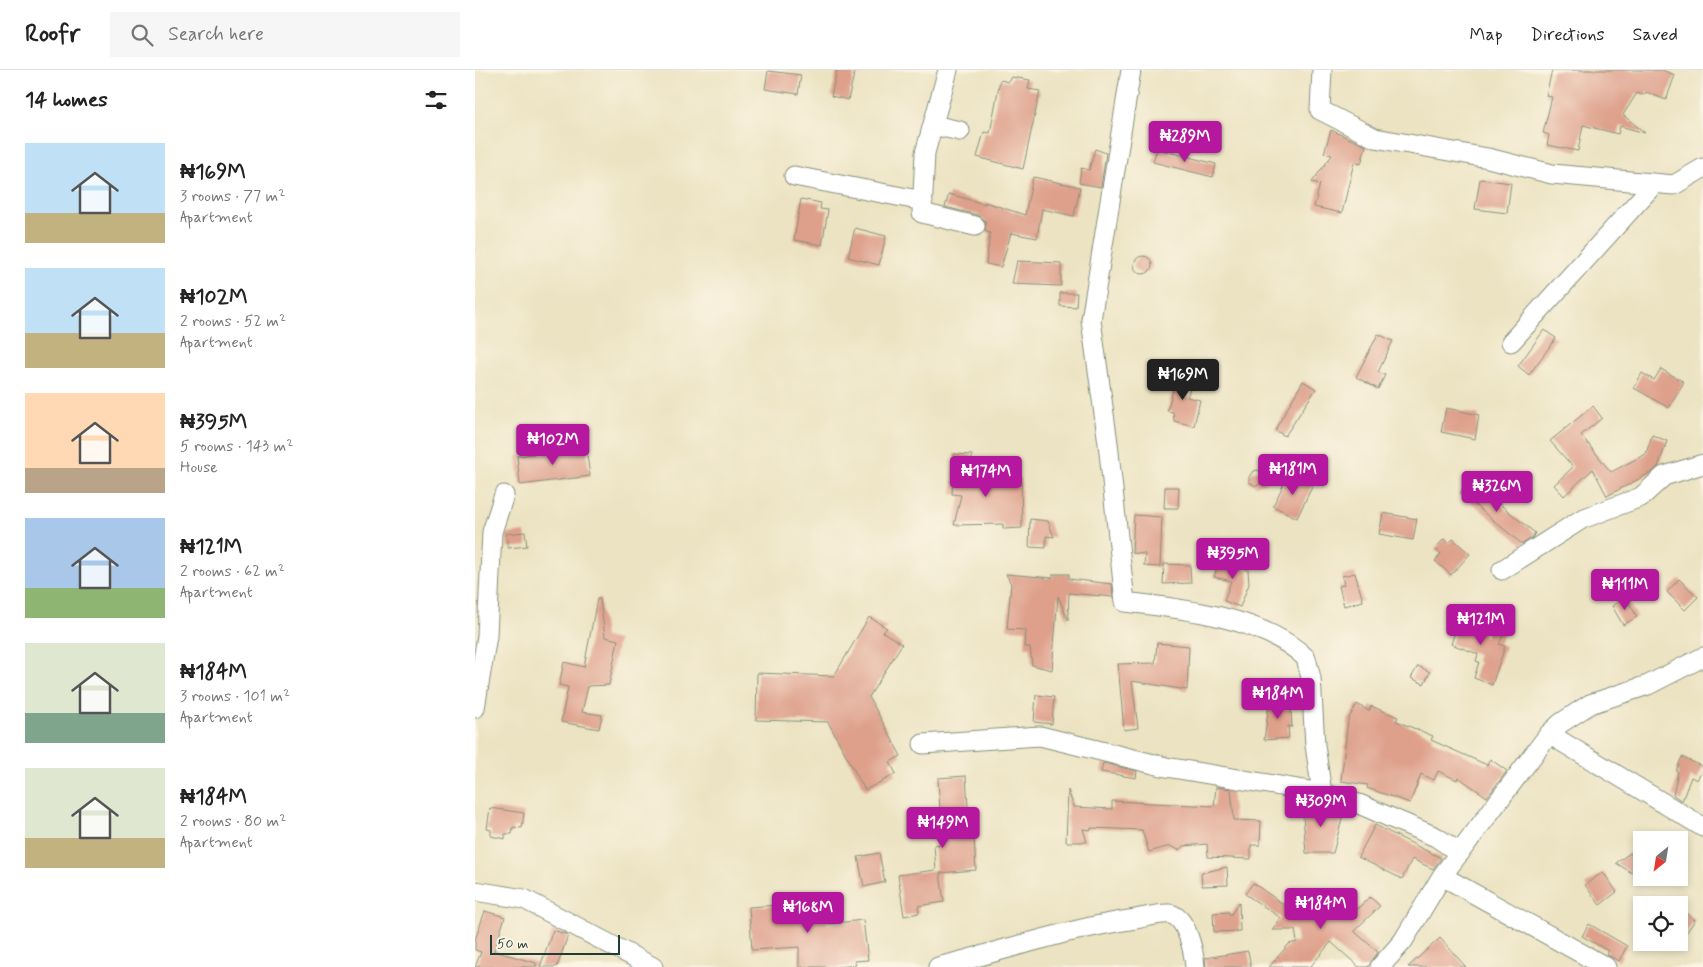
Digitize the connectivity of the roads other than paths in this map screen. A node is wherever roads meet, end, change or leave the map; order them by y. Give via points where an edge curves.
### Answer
1 (948, 70) edge
2 (1131, 70) edge
3 (1322, 70) edge
4 (933, 125) junction
5 (960, 131) dead end
6 (1703, 168) edge
7 (794, 176) dead end
8 (1654, 184) junction
9 (923, 207) junction
10 (975, 226) dead end
11 (1511, 342) dead end
12 (1703, 464) edge
13 (504, 495) dead end
14 (1502, 570) dead end
15 (1703, 656) edge
16 (475, 708) edge
17 (1549, 734) junction
18 (923, 744) dead end
19 (1322, 794) junction
20 (1703, 827) edge
21 (1460, 853) junction
22 (1442, 876) junction
23 (475, 891) edge
24 (653, 967) edge
25 (938, 967) edge
26 (1195, 967) edge
27 (1379, 967) edge
28 (1606, 967) edge

1 - 4 street
2 - 19 street via 1091,320 1125,602 1229,619 1281,641 1306,658 1311,678
3 - 8 street via 1320,110 1375,138 1488,158 1552,174
4 - 5 street
4 - 9 street via 925,153
6 - 8 street via 1674,185
7 - 9 street
8 - 11 street
9 - 10 street
12 - 14 street via 1664,476 1641,497 1582,520
13 - 16 street via 493,532 487,636
15 - 17 street via 1647,685 1590,704
17 - 20 street
17 - 21 street
18 - 19 street via 1040,736 1166,767
19 - 21 street via 1359,804 1436,837
21 - 22 street
22 - 27 street via 1403,941
22 - 28 street
23 - 24 street via 524,899
25 - 26 street via 1071,932 1170,914 1178,918 1188,934

